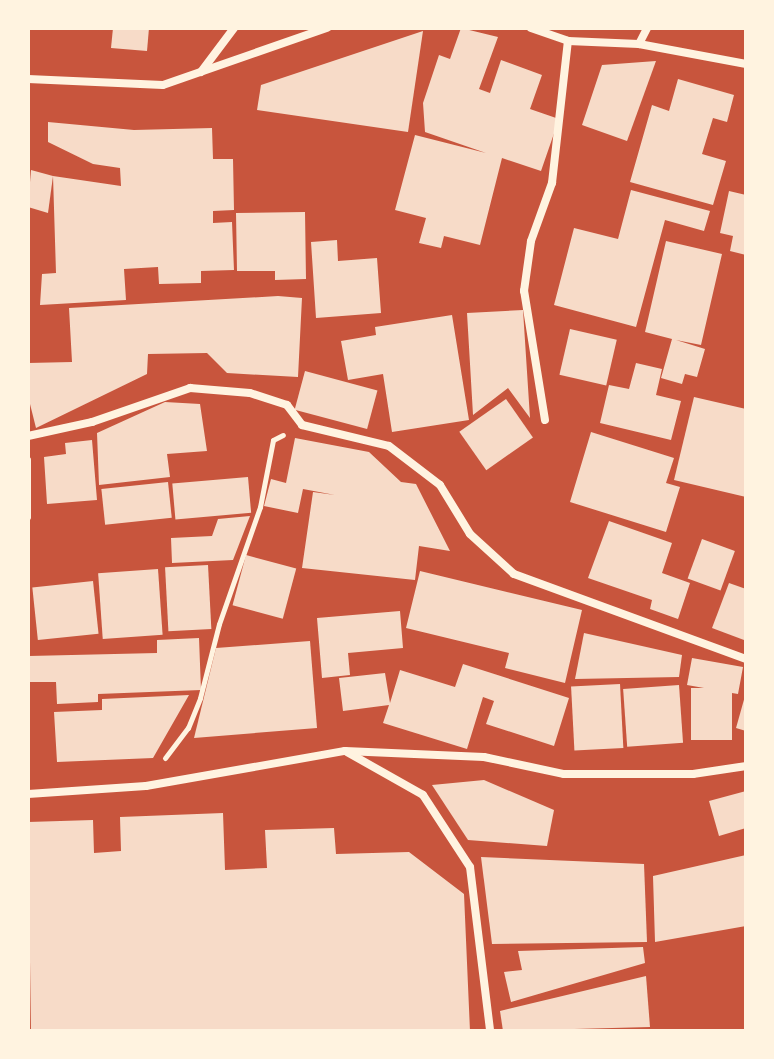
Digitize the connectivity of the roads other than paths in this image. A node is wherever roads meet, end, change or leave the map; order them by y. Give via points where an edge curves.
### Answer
1 (234, 28) edge
2 (327, 28) edge
3 (531, 28) edge
4 (647, 28) edge
5 (568, 41) junction
6 (639, 44) junction
7 (746, 64) edge
8 (199, 74) junction
9 (28, 79) edge
10 (545, 420) dead end
11 (28, 436) edge
12 (746, 659) edge
13 (345, 751) junction
14 (746, 766) edge
15 (28, 794) edge
16 (490, 1031) edge

1 - 8 street
2 - 8 street
3 - 5 street
4 - 6 street
5 - 6 street
5 - 10 street via 552,183 531,241 524,291
6 - 7 street
8 - 9 street via 163,85
11 - 12 street via 92,422 190,388 250,393 287,405 302,425 389,446 440,485 470,534 514,574
13 - 14 street via 484,757 564,774 693,774
13 - 15 street via 146,786
13 - 16 street via 423,795 470,867

